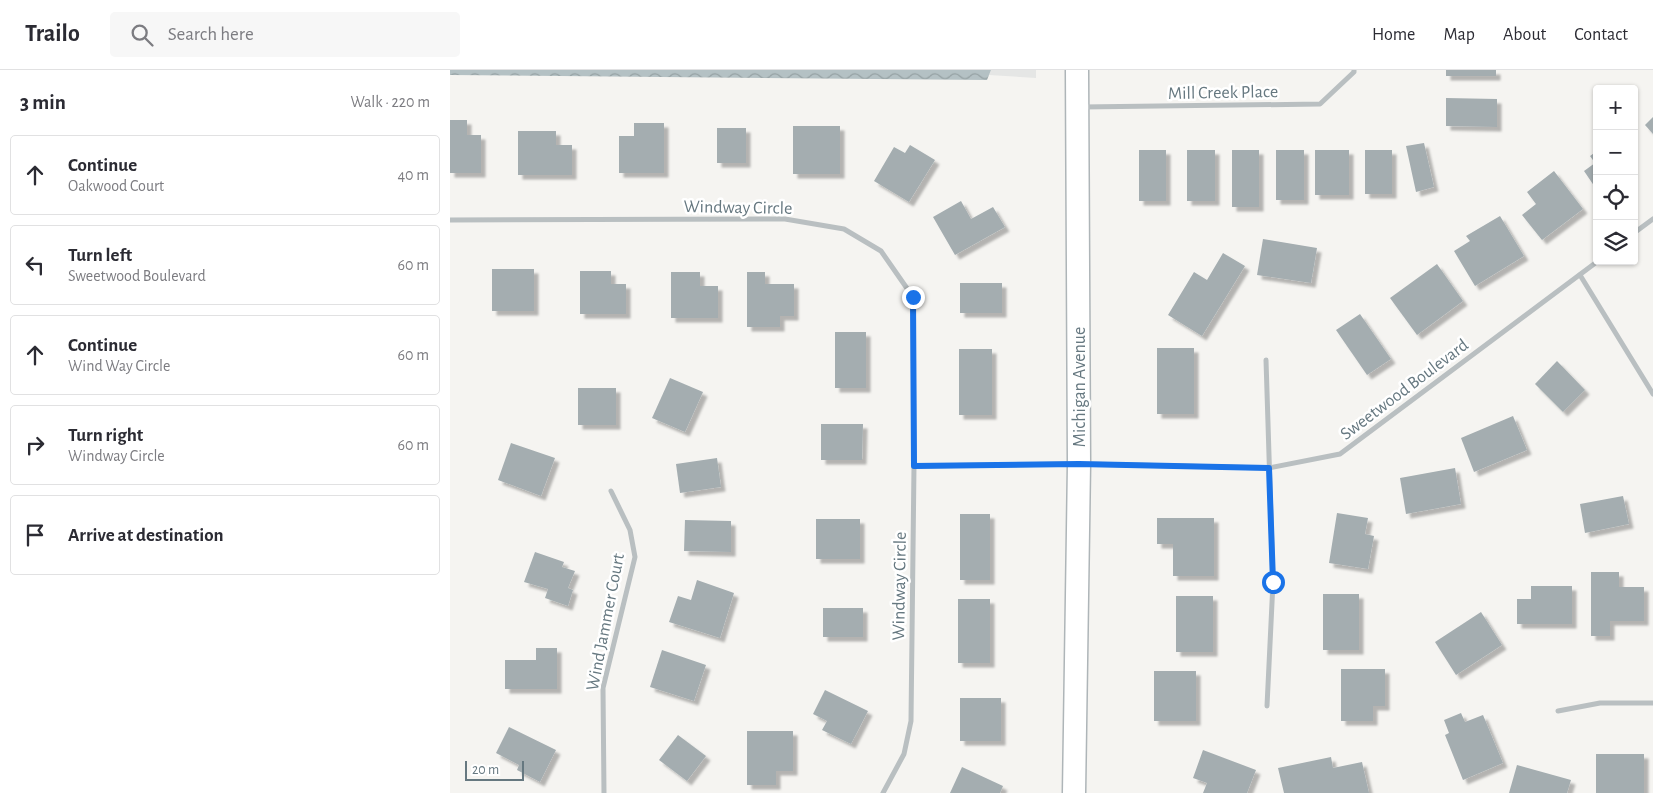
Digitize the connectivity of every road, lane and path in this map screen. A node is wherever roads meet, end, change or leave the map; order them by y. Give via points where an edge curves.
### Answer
1 (1077, 70) edge
2 (1354, 70) edge
3 (1077, 107) junction
4 (1653, 219) edge
5 (450, 220) edge
6 (1638, 230) edge
7 (1593, 265) edge
8 (1580, 275) junction
9 (1266, 360) dead end
10 (1653, 394) edge
11 (1079, 464) junction
12 (914, 466) junction
13 (1269, 468) junction
14 (611, 491) dead end
15 (1653, 703) edge
16 (1267, 706) dead end
17 (1558, 711) dead end
18 (604, 793) edge
19 (883, 793) edge
20 (1074, 793) edge

1 - 3 main road, Michigan Avenue
2 - 3 street, Mill Creek Place via 1320,104
3 - 11 main road, Michigan Avenue
4 - 6 street
5 - 12 street, Windway Circle via 785,219 844,229 881,251 913,297
7 - 8 street, Sweetwood Boulevard
8 - 10 street
8 - 13 street, Sweetwood Boulevard via 1340,454
9 - 13 street
11 - 12 street, Sweetwood Boulevard
11 - 13 street, Sweetwood Boulevard
11 - 20 main road, Michigan Avenue
12 - 19 street, Windway Circle via 911,721 904,754
13 - 16 street via 1273,582
14 - 18 street, Wind Jammer Court via 630,530 635,557 603,688
15 - 17 street via 1600,703

